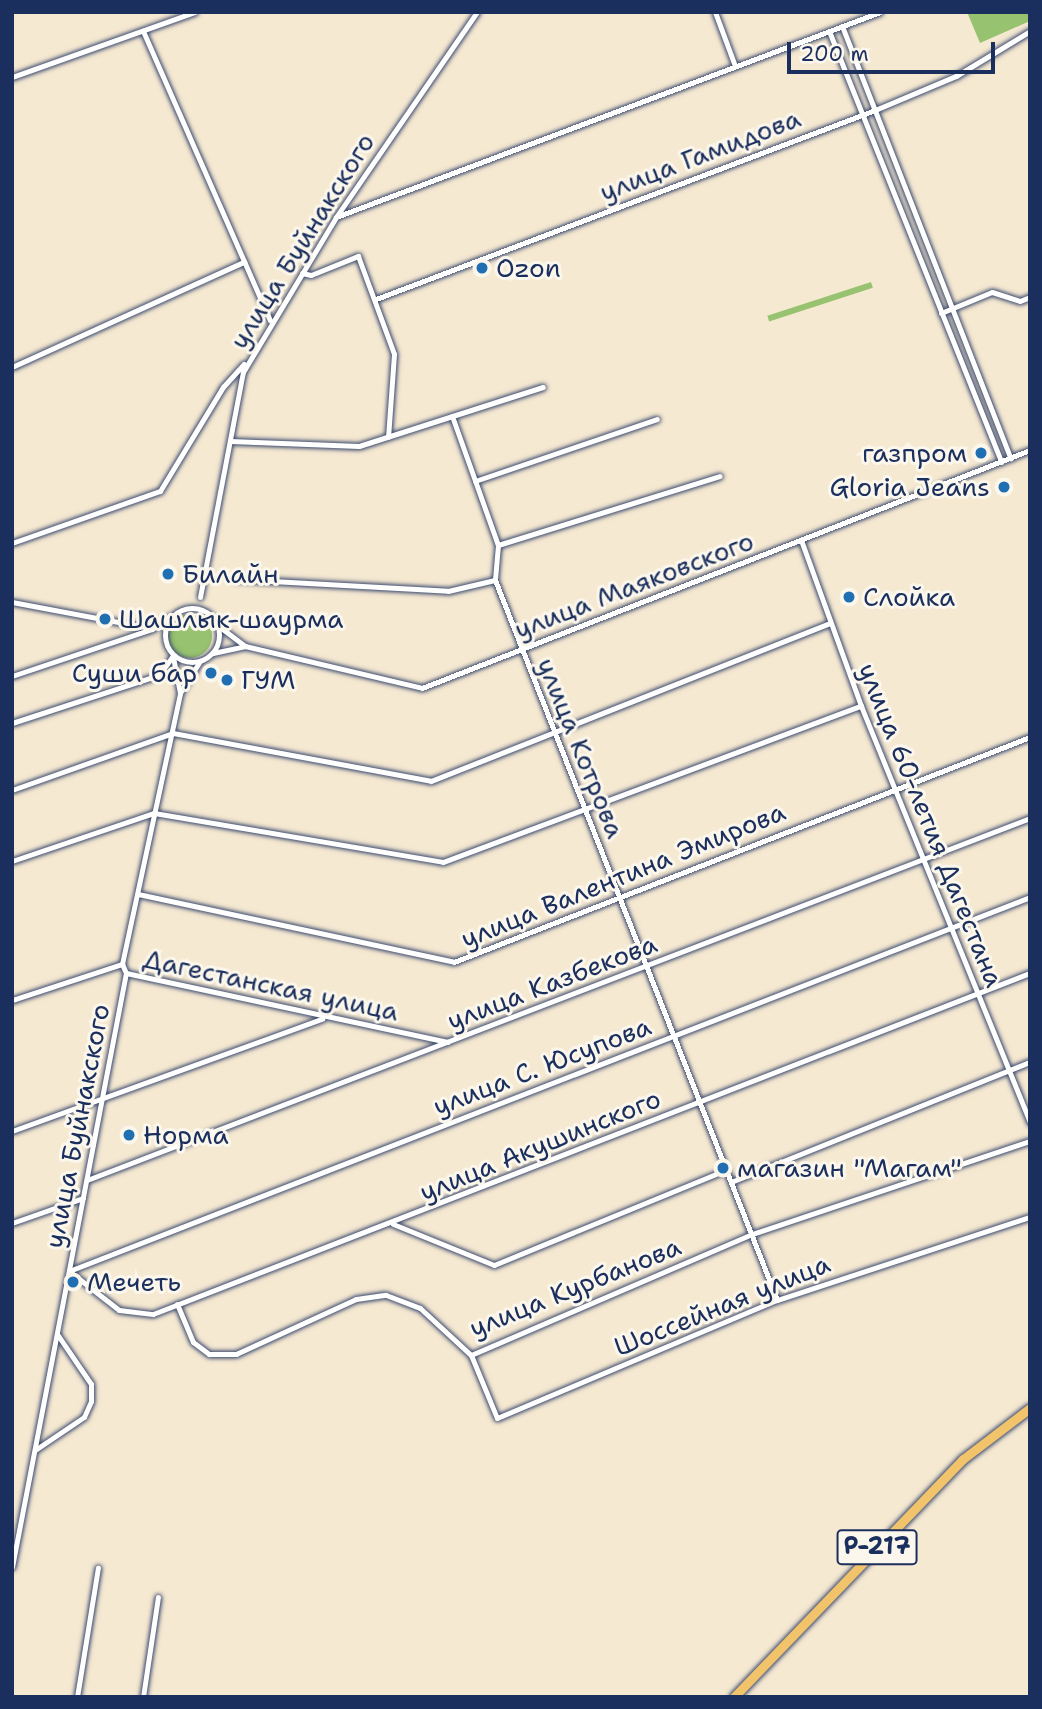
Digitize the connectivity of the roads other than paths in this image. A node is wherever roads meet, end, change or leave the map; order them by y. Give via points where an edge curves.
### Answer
1 (195, 12) edge
2 (477, 12) edge
3 (715, 12) edge
4 (856, 12) edge
5 (880, 12) edge
6 (859, 20) junction
7 (842, 26) junction
8 (143, 31) junction
9 (829, 31) junction
10 (1030, 31) edge
11 (735, 66) junction
12 (12, 77) edge
13 (875, 110) junction
14 (862, 115) junction
15 (336, 217) junction
16 (919, 224) junction
17 (908, 229) junction
18 (244, 262) junction
19 (302, 273) junction
20 (1030, 297) edge
21 (376, 299) junction
22 (952, 309) junction
23 (941, 313) junction
24 (270, 320) junction
25 (249, 359) junction
26 (12, 367) edge
27 (543, 387) dead end
28 (452, 416) junction
29 (657, 419) dead end
30 (388, 437) junction
31 (230, 441) junction
32 (1030, 450) edge
33 (1010, 458) junction
34 (1001, 462) junction
35 (719, 476) dead end
36 (475, 481) junction
37 (801, 540) junction
38 (12, 543) edge
39 (498, 545) junction
40 (236, 579) dead end
41 (495, 580) junction
42 (200, 597) junction
43 (12, 602) edge
44 (180, 610) junction
45 (208, 612) junction
46 (173, 615) junction
47 (830, 623) junction
48 (218, 626) junction
49 (152, 629) junction
50 (165, 642) junction
51 (244, 646) junction
52 (521, 650) junction
53 (213, 653) junction
54 (173, 656) junction
55 (201, 661) junction
56 (12, 676) edge
57 (180, 693) junction
58 (861, 706) junction
59 (12, 723) edge
60 (173, 733) junction
61 (554, 733) junction
62 (1030, 737) edge
63 (894, 788) junction
64 (12, 790) edge
65 (154, 813) junction
66 (586, 813) junction
67 (1030, 818) edge
68 (923, 860) junction
69 (12, 861) edge
70 (138, 894) junction
71 (619, 897) junction
72 (1030, 897) edge
73 (951, 928) junction
74 (122, 964) junction
75 (646, 967) junction
76 (126, 973) junction
77 (1030, 973) edge
78 (977, 993) junction
79 (12, 1000) edge
80 (322, 1019) junction
81 (673, 1035) junction
82 (450, 1043) junction
83 (1030, 1062) edge
84 (1009, 1071) junction
85 (101, 1100) junction
86 (699, 1102) junction
87 (1030, 1123) edge
88 (12, 1130) edge
89 (1030, 1141) edge
90 (726, 1170) junction
91 (87, 1180) junction
92 (731, 1182) junction
93 (83, 1198) junction
94 (1030, 1217) edge
95 (12, 1223) edge
96 (393, 1224) junction
97 (752, 1234) junction
98 (69, 1271) junction
99 (777, 1300) junction
100 (177, 1304) junction
101 (57, 1334) junction
102 (471, 1355) junction
103 (1030, 1408) edge
104 (35, 1450) junction
105 (15, 1532) edge
106 (12, 1567) edge
107 (98, 1568) dead end
108 (158, 1597) dead end
109 (77, 1697) edge
110 (143, 1697) edge
111 (734, 1697) edge

1 - 8 street
2 - 15 street, улица Буйнакского
3 - 11 street
4 - 6 street
5 - 6 street
6 - 7 street
7 - 9 street
7 - 13 street
8 - 12 street
8 - 18 street
9 - 11 street
9 - 14 street
10 - 13 street, улица Гамидова via 956,76
11 - 15 street
13 - 14 street, улица Гамидова
13 - 16 street
14 - 17 street
14 - 21 street, улица Гамидова
15 - 19 street, улица Буйнакского
16 - 17 street
16 - 22 street
17 - 23 street
18 - 24 street
18 - 26 street
19 - 21 street via 311,275 356,254
19 - 24 street, улица Буйнакского
20 - 22 street via 1020,301 992,292
21 - 30 street via 394,354
22 - 23 street
22 - 33 street
23 - 34 street
24 - 25 street, улица Буйнакского
25 - 31 street, улица Буйнакского
25 - 38 street via 223,387 160,491
27 - 28 street
28 - 30 street
28 - 36 street, улица Котрова
29 - 36 street
30 - 31 street via 359,446
31 - 42 street, улица Буйнакского
32 - 33 street, улица Маяковского
33 - 34 street, улица Маяковского
34 - 37 street, улица Маяковского
35 - 39 street
36 - 39 street, улица Котрова
37 - 47 street, улица 60-летия Дагестана
37 - 52 street, улица Маяковского
39 - 41 street, улица Котрова
40 - 41 street, улица Маяковского via 448,591
41 - 52 street, улица Котрова
42 - 44 street
42 - 45 street
43 - 49 street
44 - 45 street
44 - 46 street
45 - 48 street
46 - 49 street
46 - 50 street
47 - 58 street, улица 60-летия Дагестана
47 - 61 street
48 - 51 street
48 - 53 street
49 - 50 street
49 - 56 street
50 - 54 street
51 - 52 street, улица Маяковского via 422,688
51 - 53 street
52 - 61 street, улица Котрова
53 - 55 street
54 - 55 street
54 - 57 street
54 - 59 street via 159,675
55 - 57 street
57 - 60 street
58 - 63 street, улица 60-летия Дагестана
58 - 66 street
60 - 61 street via 431,781
60 - 64 street
60 - 65 street
61 - 66 street, улица Котрова
62 - 63 street, улица Валентина Эмирова
63 - 68 street, улица 60-летия Дагестана
63 - 71 street, улица Валентина Эмирова
65 - 66 street via 443,862
65 - 69 street
65 - 70 street
66 - 71 street, улица Котрова
67 - 68 street, улица Казбекова
68 - 73 street, улица 60-летия Дагестана
68 - 75 street, улица Казбекова
70 - 71 street, улица Валентина Эмирова via 454,962
70 - 74 street
71 - 75 street, улица Котрова
72 - 73 street, улица С. Юсупова
73 - 78 street, улица 60-летия Дагестана
73 - 81 street, улица С. Юсупова
74 - 76 street, улица Буйнакского
74 - 79 street
75 - 81 street, улица Котрова
75 - 82 street, улица Казбекова
76 - 80 street, Дагестанская улица
76 - 85 street, улица Буйнакского
77 - 78 street, улица Акушинского
78 - 84 street, улица 60-летия Дагестана
78 - 86 street, улица Акушинского
80 - 82 street, Дагестанская улица
80 - 85 street
81 - 86 street, улица Котрова
81 - 98 street, улица С. Юсупова
82 - 91 street, улица Казбекова
83 - 84 street
84 - 87 street, улица 60-летия Дагестана
84 - 92 street
85 - 88 street
85 - 91 street, улица Буйнакского
86 - 90 street, улица Котрова
86 - 96 street, улица Акушинского
89 - 97 street, улица Курбанова
90 - 92 street, улица Котрова
90 - 96 street via 494,1265
91 - 93 street, улица Буйнакского
92 - 97 street, улица Котрова
93 - 95 street
93 - 98 street, улица Буйнакского
94 - 99 street, Шоссейная улица
96 - 100 street, улица Акушинского
97 - 99 street, улица Котрова
97 - 102 street, улица Курбанова
98 - 100 street, улица Акушинского via 119,1310 153,1314
98 - 101 street, улица Буйнакского
99 - 102 street, Шоссейная улица via 498,1418
100 - 102 street, улица Курбанова via 193,1342 209,1354 236,1354 356,1299 386,1295 420,1308
101 - 104 street, улица Буйнакского
101 - 104 street via 91,1384 91,1401 84,1417
103 - 111 highway, Р-217 via 963,1459
104 - 105 street, улица Буйнакского
105 - 106 street, улица Буйнакского
107 - 109 street
108 - 110 street

